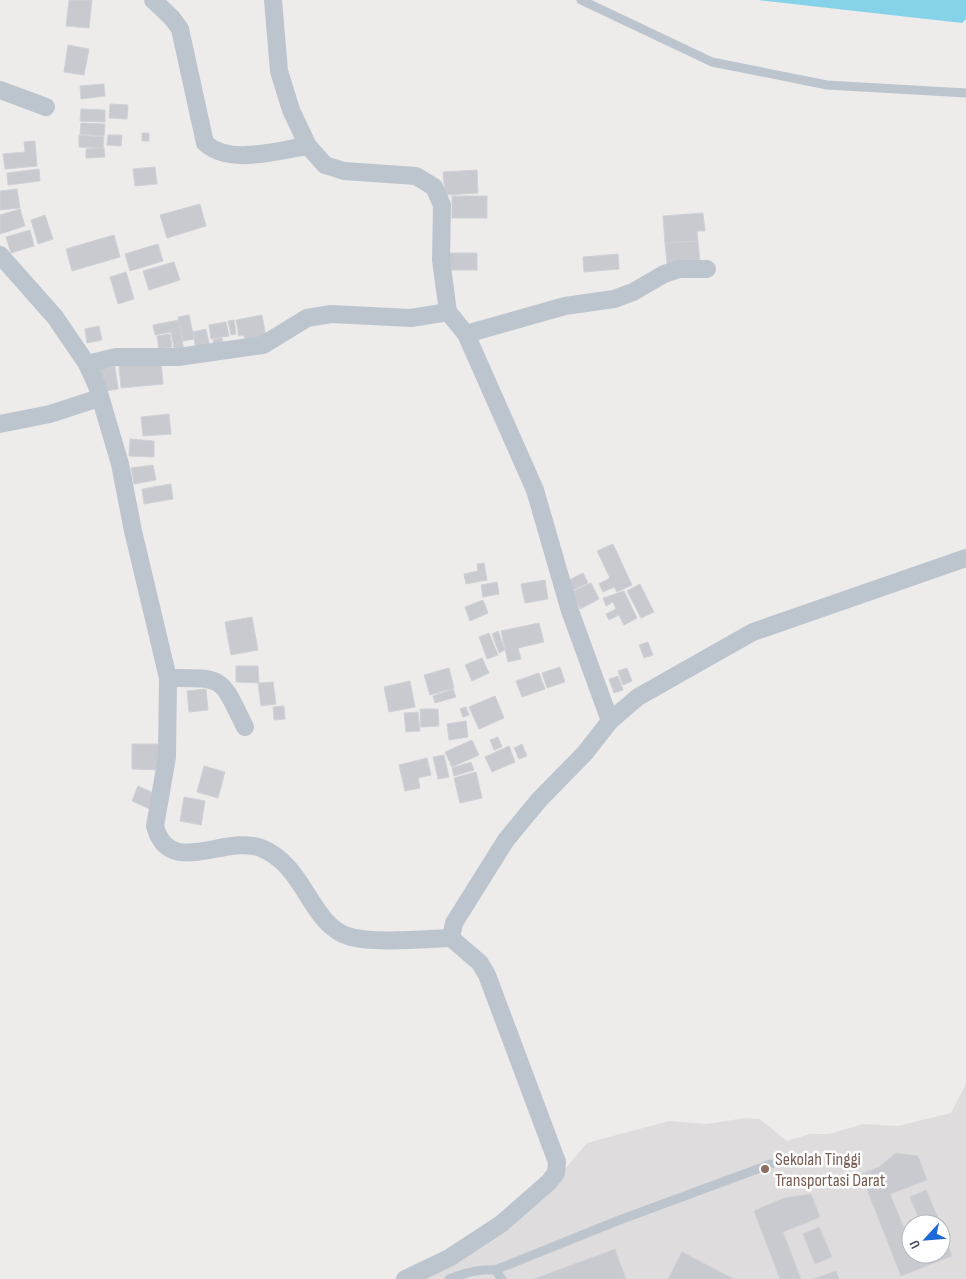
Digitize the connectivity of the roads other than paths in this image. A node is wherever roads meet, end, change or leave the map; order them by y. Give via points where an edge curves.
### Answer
1 (152, 0) edge
2 (273, 0) edge
3 (581, 0) edge
4 (0, 90) edge
5 (966, 93) edge
6 (46, 107) dead end
7 (308, 146) junction
8 (0, 255) edge
9 (707, 269) dead end
10 (448, 312) junction
11 (466, 334) junction
12 (87, 364) junction
13 (99, 398) junction
14 (0, 424) edge
15 (966, 558) edge
16 (168, 678) junction
17 (610, 721) junction
18 (245, 727) dead end
19 (451, 938) junction
20 (771, 1164) dead end
21 (495, 1270) junction
22 (405, 1279) edge
23 (449, 1279) edge
24 (502, 1279) edge

1 - 7 street via 180,29 205,143 209,147 232,156
2 - 7 street via 279,71 291,110
3 - 5 lane via 712,62 827,86
4 - 6 street
7 - 10 street via 325,165 416,176 434,187 442,205 441,260
8 - 12 street via 55,317
9 - 11 street via 679,269 614,299 564,306
10 - 11 street
10 - 12 street via 411,318 331,314 307,318 263,345 178,357 116,357
11 - 17 street via 535,490 570,611
12 - 13 street
13 - 14 street via 50,414
13 - 16 street via 120,464
15 - 17 street via 753,632 638,697
16 - 18 street via 208,678 219,682 230,696
16 - 19 street via 167,758 155,826 166,846 184,854 240,844 262,848 294,872 329,925 347,936
17 - 19 street via 506,840 454,923
19 - 22 street via 480,963 487,975 557,1162 556,1172 501,1224 449,1258
20 - 21 lane
21 - 23 lane via 468,1271
21 - 24 lane

